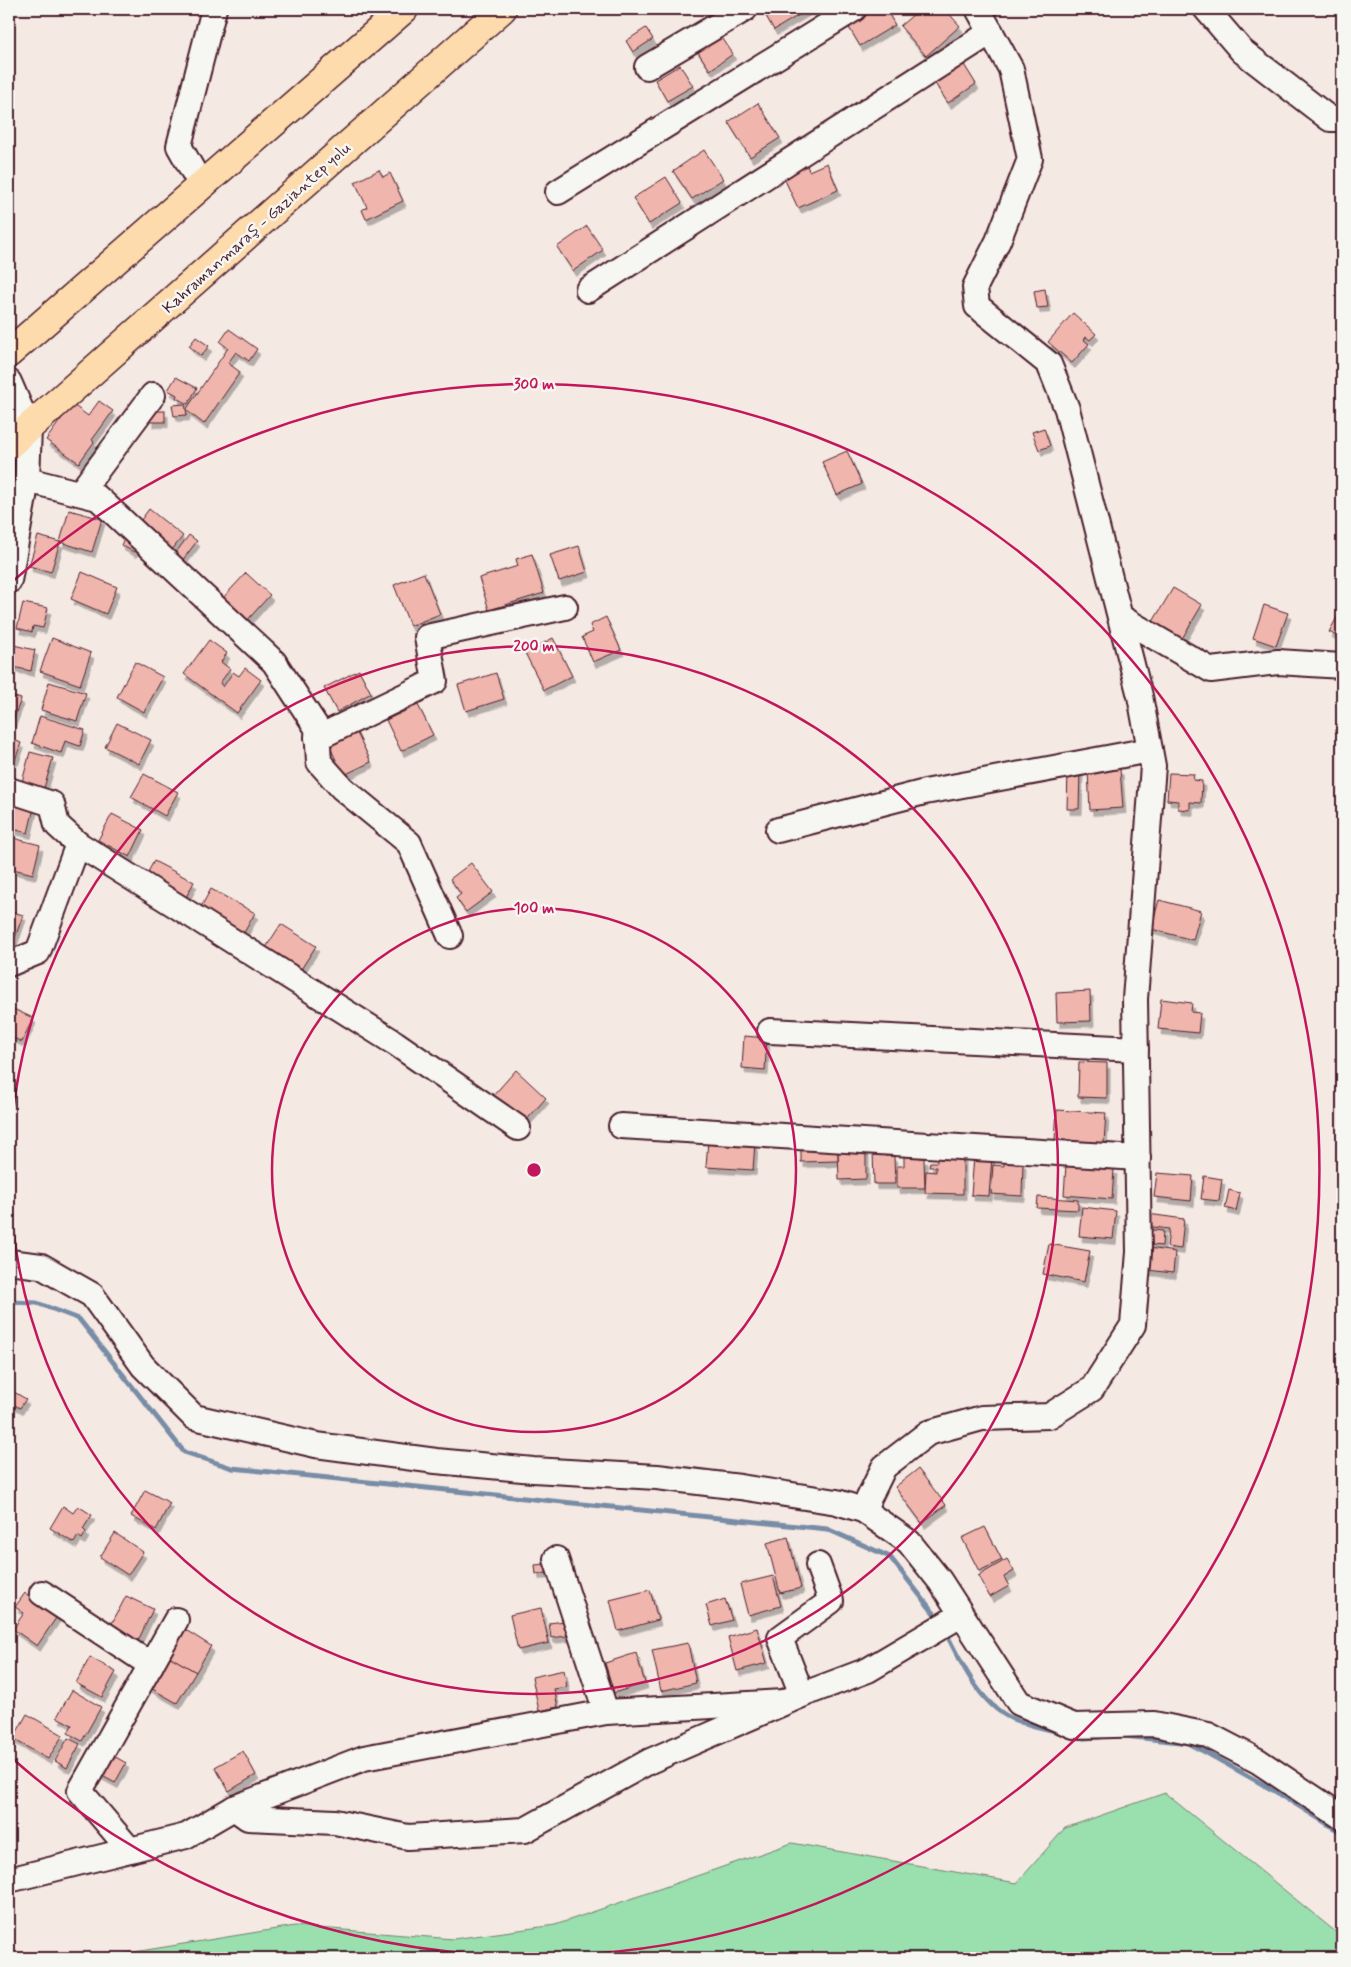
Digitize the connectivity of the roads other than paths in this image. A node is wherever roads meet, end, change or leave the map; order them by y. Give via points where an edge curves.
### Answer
1 (214, 9) edge
2 (404, 9) edge
3 (502, 9) edge
4 (745, 9) edge
5 (854, 9) edge
6 (1206, 9) edge
7 (987, 17) edge
8 (647, 67) dead end
9 (1342, 119) edge
10 (201, 185) junction
11 (558, 192) dead end
12 (588, 290) dead end
13 (9, 353) edge
14 (9, 382) edge
15 (153, 395) dead end
16 (19, 436) edge
17 (21, 477) edge
18 (80, 493) junction
19 (9, 580) edge
20 (565, 607) dead end
21 (1120, 616) junction
22 (1342, 666) edge
23 (317, 738) junction
24 (1150, 750) junction
25 (9, 790) edge
26 (778, 830) dead end
27 (78, 844) junction
28 (450, 936) dead end
29 (9, 964) edge
30 (770, 1031) dead end
31 (1136, 1049) junction
32 (621, 1126) dead end
33 (518, 1128) dead end
34 (1138, 1158) junction
35 (9, 1262) edge
36 (863, 1510) junction
37 (556, 1559) dead end
38 (818, 1565) dead end
39 (42, 1592) dead end
40 (961, 1615) junction
41 (176, 1620) dead end
42 (151, 1665) junction
43 (802, 1695) junction
44 (606, 1712) junction
45 (234, 1808) junction
46 (1342, 1818) edge
47 (130, 1850) junction
48 (9, 1880) edge

1 - 10 street via 179,146
2 - 10 highway
3 - 16 highway, Kahramanmaraş - Gaziantep yolu
4 - 8 street
5 - 11 street
6 - 9 street via 1242,51 1330,119
7 - 12 street
7 - 21 street via 1011,69 1030,160 998,241 975,287 977,306 1050,364 1067,408
10 - 13 highway
14 - 16 street
15 - 18 street
16 - 17 street
17 - 18 street
17 - 19 street
18 - 23 street via 98,498 274,662 317,728
20 - 23 street via 427,637 435,681
21 - 22 street via 1211,670 1278,662
21 - 24 street
23 - 28 street via 319,762 342,788 409,843
24 - 26 street via 925,792
24 - 31 street via 1153,766 1135,999
25 - 27 street via 52,804 57,825
27 - 29 street via 38,952
27 - 33 street via 395,1043
30 - 31 street
31 - 34 street
32 - 34 street
34 - 36 street via 1139,1252 1133,1325 1092,1389 1049,1416 982,1418 928,1433 884,1467
35 - 36 street via 41,1266 92,1295 143,1366 194,1417 316,1445 445,1462 657,1477 837,1502
36 - 40 street via 909,1542 940,1581
37 - 44 street
38 - 43 street via 831,1601 780,1638
39 - 42 street
40 - 43 street via 868,1670
40 - 46 street via 1018,1703 1074,1726 1154,1724 1208,1735 1258,1761
41 - 42 street
42 - 47 street via 80,1791
43 - 44 street via 783,1702
43 - 45 street via 650,1761 525,1830 408,1837 335,1822 248,1818
44 - 45 street via 364,1758
45 - 47 street via 186,1836
47 - 48 street

